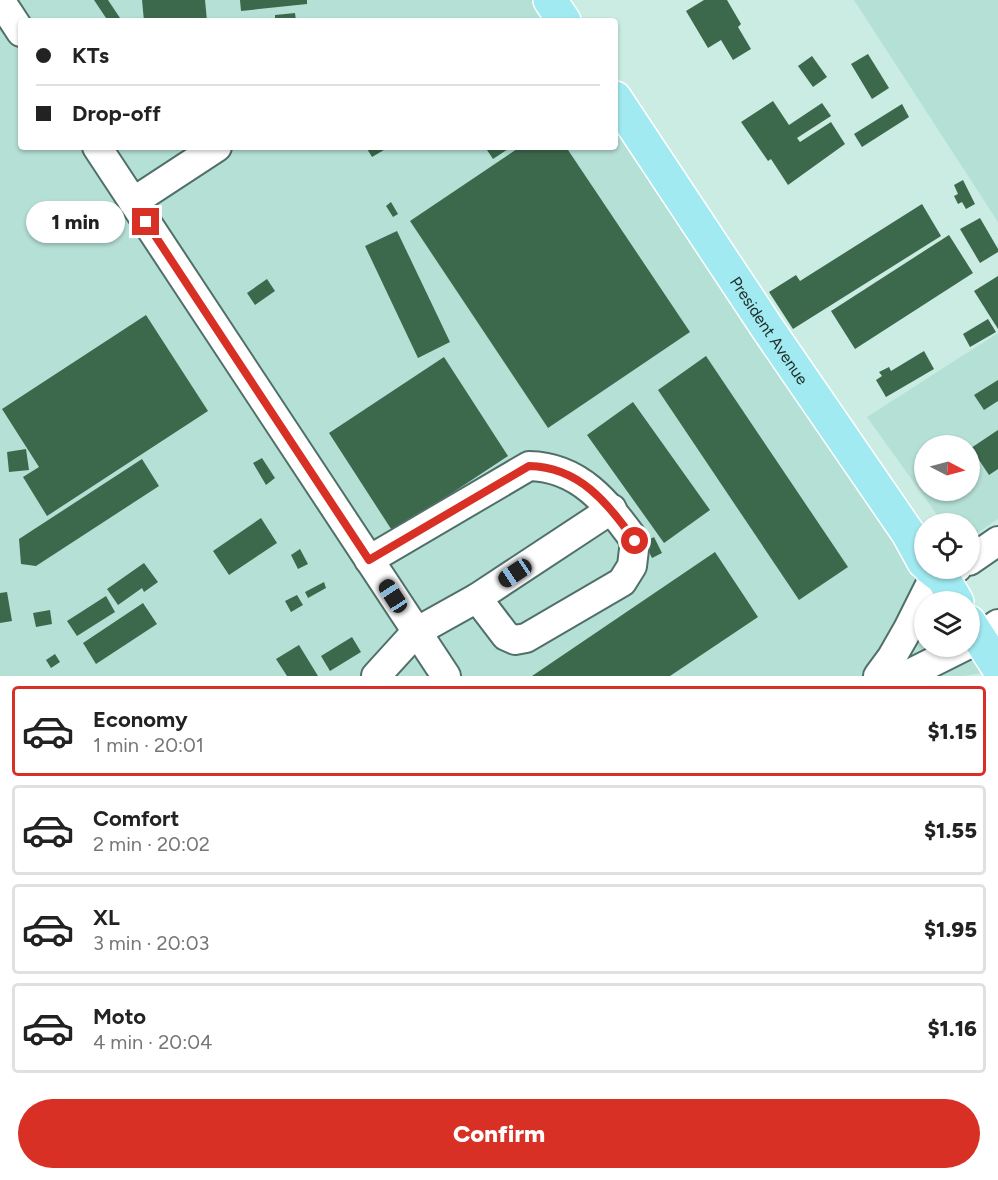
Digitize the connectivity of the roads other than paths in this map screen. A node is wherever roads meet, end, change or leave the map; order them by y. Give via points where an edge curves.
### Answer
1 (0, 0) edge
2 (550, 0) edge
3 (562, 18) edge
4 (18, 27) edge
5 (618, 103) edge
6 (99, 150) edge
7 (212, 150) edge
8 (133, 202) junction
9 (612, 509) junction
10 (914, 541) edge
11 (998, 541) edge
12 (980, 552) edge
13 (369, 560) junction
14 (940, 579) edge
15 (477, 598) junction
16 (417, 632) junction
17 (980, 647) edge
18 (938, 657) edge
19 (977, 657) edge
20 (998, 667) edge
21 (376, 676) edge
22 (446, 676) edge
23 (878, 676) edge
24 (905, 676) edge
25 (982, 676) edge

1 - 4 street
2 - 3 main road
5 - 10 main road, President Avenue
6 - 8 street
7 - 8 street
8 - 13 street
9 - 13 street via 573,476 547,466 529,466
9 - 15 street
9 - 15 street via 635,541 632,566 622,582 526,638 515,640 506,636
11 - 12 street
13 - 16 street
14 - 23 street
15 - 16 street
16 - 21 street
16 - 22 street
17 - 20 main road
18 - 24 street
19 - 25 main road

